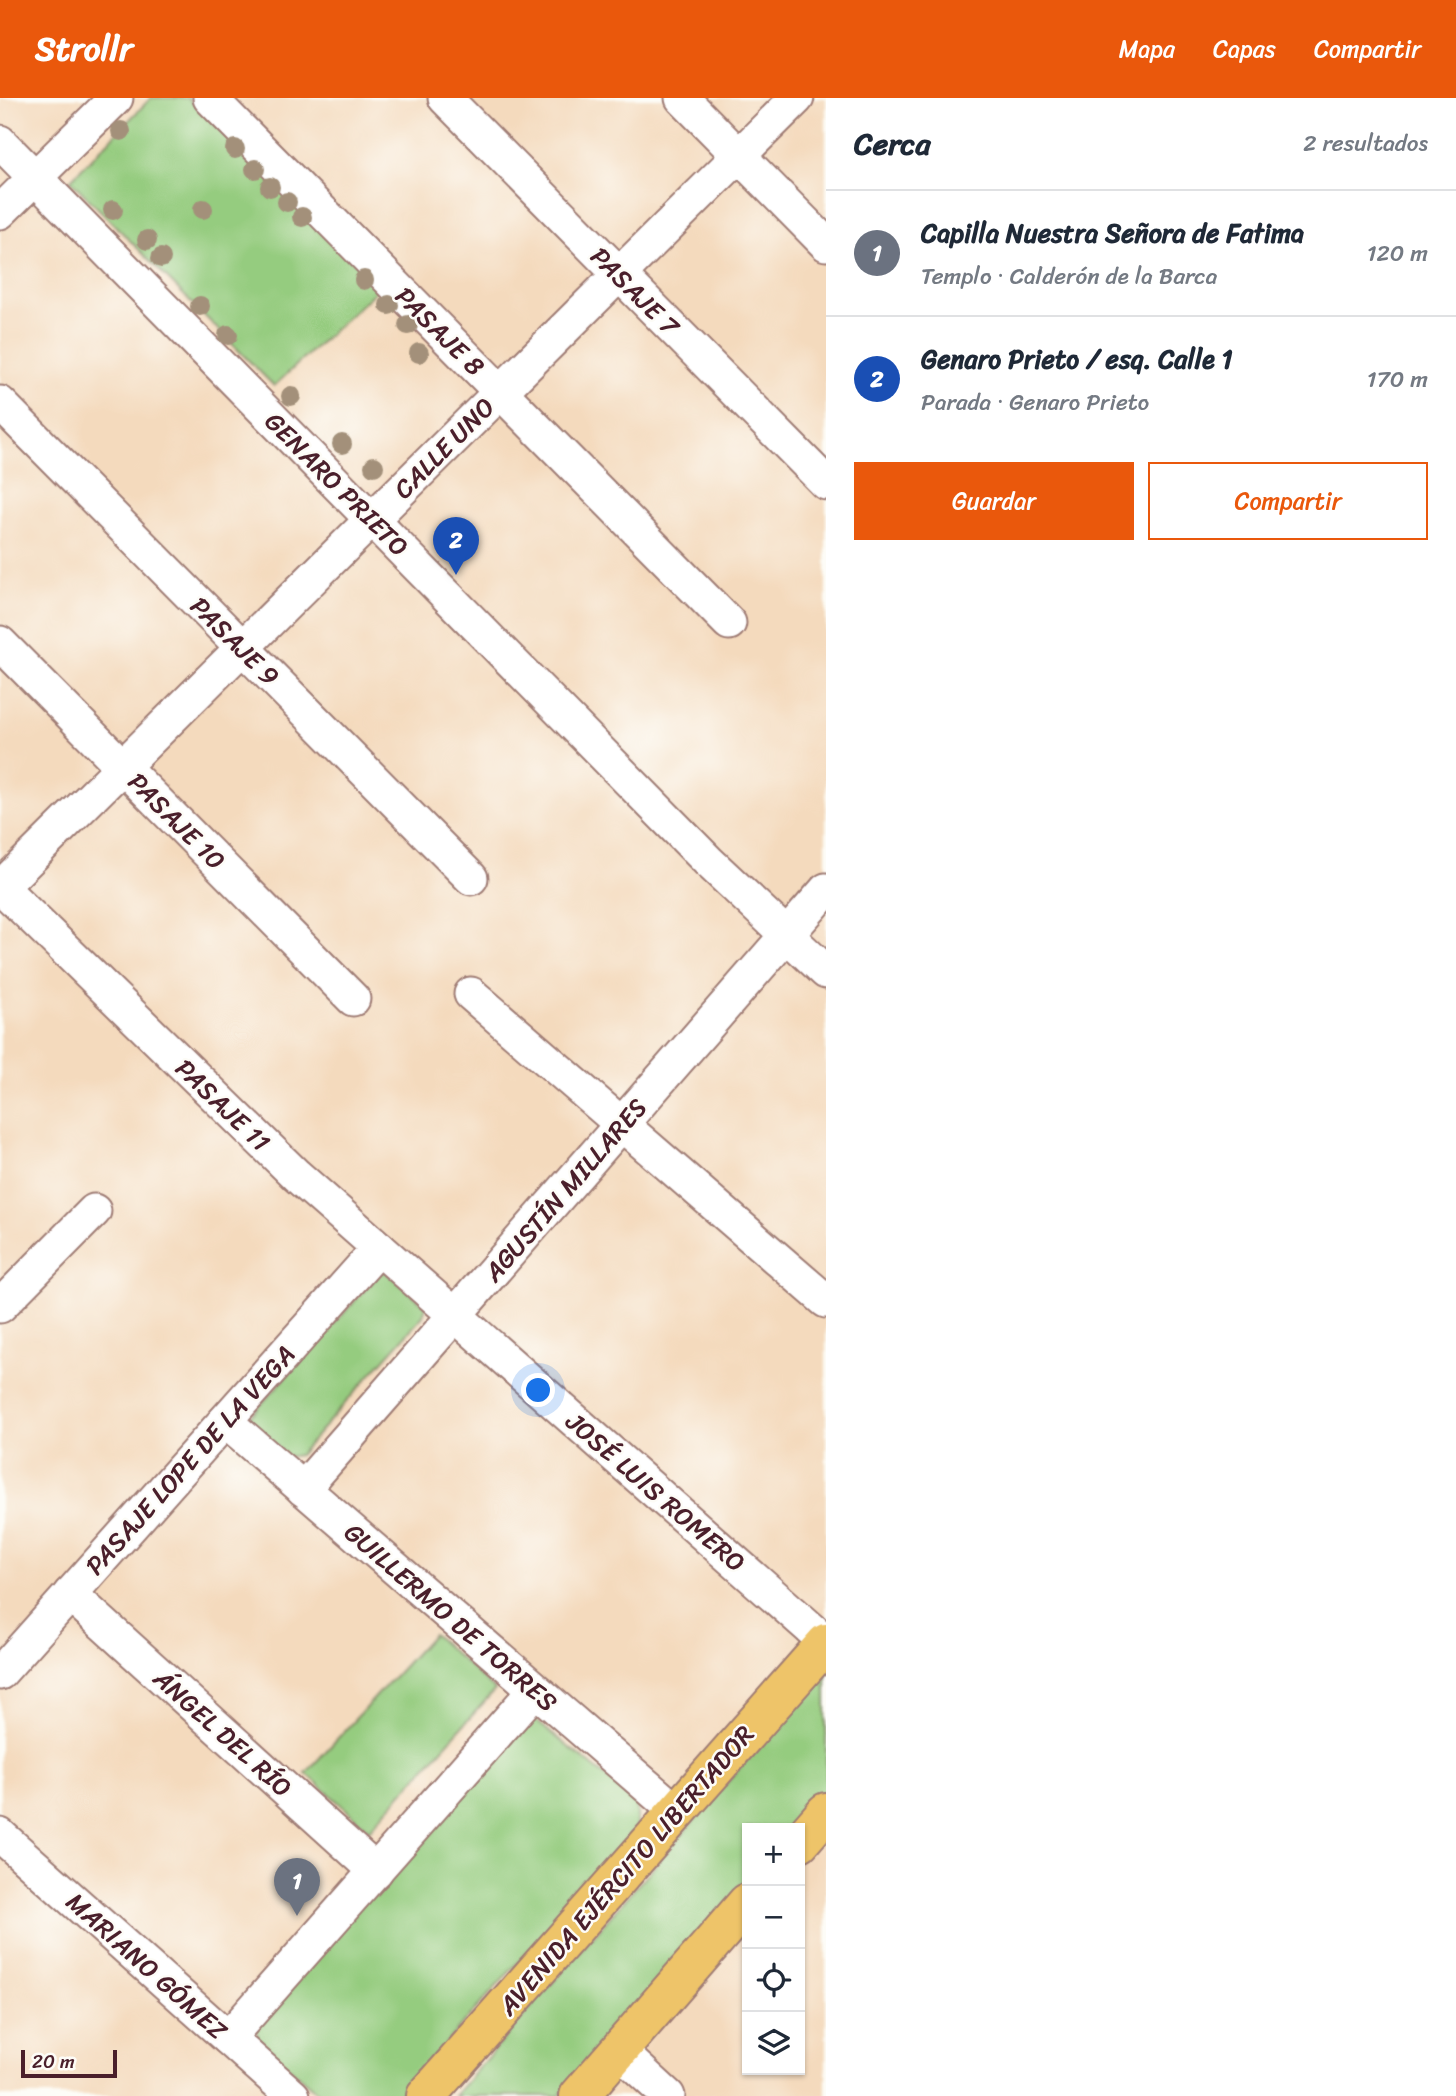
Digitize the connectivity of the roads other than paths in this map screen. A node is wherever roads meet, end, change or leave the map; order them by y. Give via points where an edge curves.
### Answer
1 (116, 98) edge
2 (210, 98) edge
3 (444, 98) edge
4 (682, 98) edge
5 (797, 98) edge
6 (0, 142) edge
7 (739, 156) junction
8 (35, 178) junction
9 (0, 212) edge
10 (826, 244) edge
11 (619, 274) junction
12 (500, 392) junction
13 (0, 403) edge
14 (826, 483) edge
15 (372, 519) junction
16 (729, 623) dead end
17 (0, 643) edge
18 (243, 648) junction
19 (122, 766) junction
20 (471, 878) dead end
21 (1, 886) edge
22 (826, 890) edge
23 (786, 935) junction
24 (826, 972) edge
25 (471, 994) dead end
26 (353, 999) dead end
27 (622, 1124) junction
28 (94, 1211) dead end
29 (379, 1248) junction
30 (826, 1301) edge
31 (0, 1306) edge
32 (456, 1315) junction
33 (225, 1421) junction
34 (303, 1489) junction
35 (70, 1594) junction
36 (826, 1643) edge
37 (0, 1673) edge
38 (535, 1690) junction
39 (677, 1812) junction
40 (826, 1812) edge
41 (0, 1835) edge
42 (805, 1836) edge
43 (376, 1871) junction
44 (742, 1909) edge
45 (228, 2038) junction
46 (619, 2051) junction
47 (293, 2096) edge
48 (426, 2096) edge
49 (579, 2096) edge
50 (668, 2096) edge

1 - 8 street
2 - 12 street, PASAJE 8
3 - 11 street, PASAJE 7
4 - 7 street
5 - 7 street, CALLE UNO
6 - 8 street, GENARO PRIETO
7 - 10 street
7 - 11 street, CALLE UNO
8 - 9 street
8 - 15 street, GENARO PRIETO
11 - 12 street, CALLE UNO
11 - 14 street, PASAJE 7
12 - 15 street, CALLE UNO
12 - 16 street, PASAJE 8
13 - 18 street, PASAJE 9
15 - 18 street, CALLE UNO
15 - 23 street, GENARO PRIETO
17 - 19 street, PASAJE 10
18 - 19 street, CALLE UNO
18 - 20 street, PASAJE 9
19 - 21 street, CALLE UNO
19 - 26 street, PASAJE 10
21 - 29 street, PASAJE 11 via 296,1175
22 - 23 street, AGUSTÍN MILLARES
23 - 24 street, GENARO PRIETO
23 - 27 street, AGUSTÍN MILLARES
25 - 27 street
27 - 30 street
27 - 32 street, AGUSTÍN MILLARES
28 - 31 street
29 - 32 street, PASAJE 11
29 - 33 street, PASAJE LOPE DE LA VEGA
32 - 34 street, AGUSTÍN MILLARES
32 - 36 street, JOSÉ LUIS ROMERO
33 - 34 street, GUILLERMO DE TORRES
33 - 35 street, PASAJE LOPE DE LA VEGA
34 - 38 street, GUILLERMO DE TORRES
35 - 37 street, PASAJE LOPE DE LA VEGA
35 - 43 street, ÁNGEL DEL RÍO
36 - 39 main road, AVENIDA EJÉRCITO LIBERTADOR
38 - 39 street, GUILLERMO DE TORRES
38 - 43 street
39 - 48 main road, AVENIDA EJÉRCITO LIBERTADOR
40 - 42 main road
41 - 45 street, MARIANO GÓMEZ
43 - 45 street
44 - 46 main road
45 - 47 street, MARIANO GÓMEZ
46 - 49 main road
46 - 50 street

